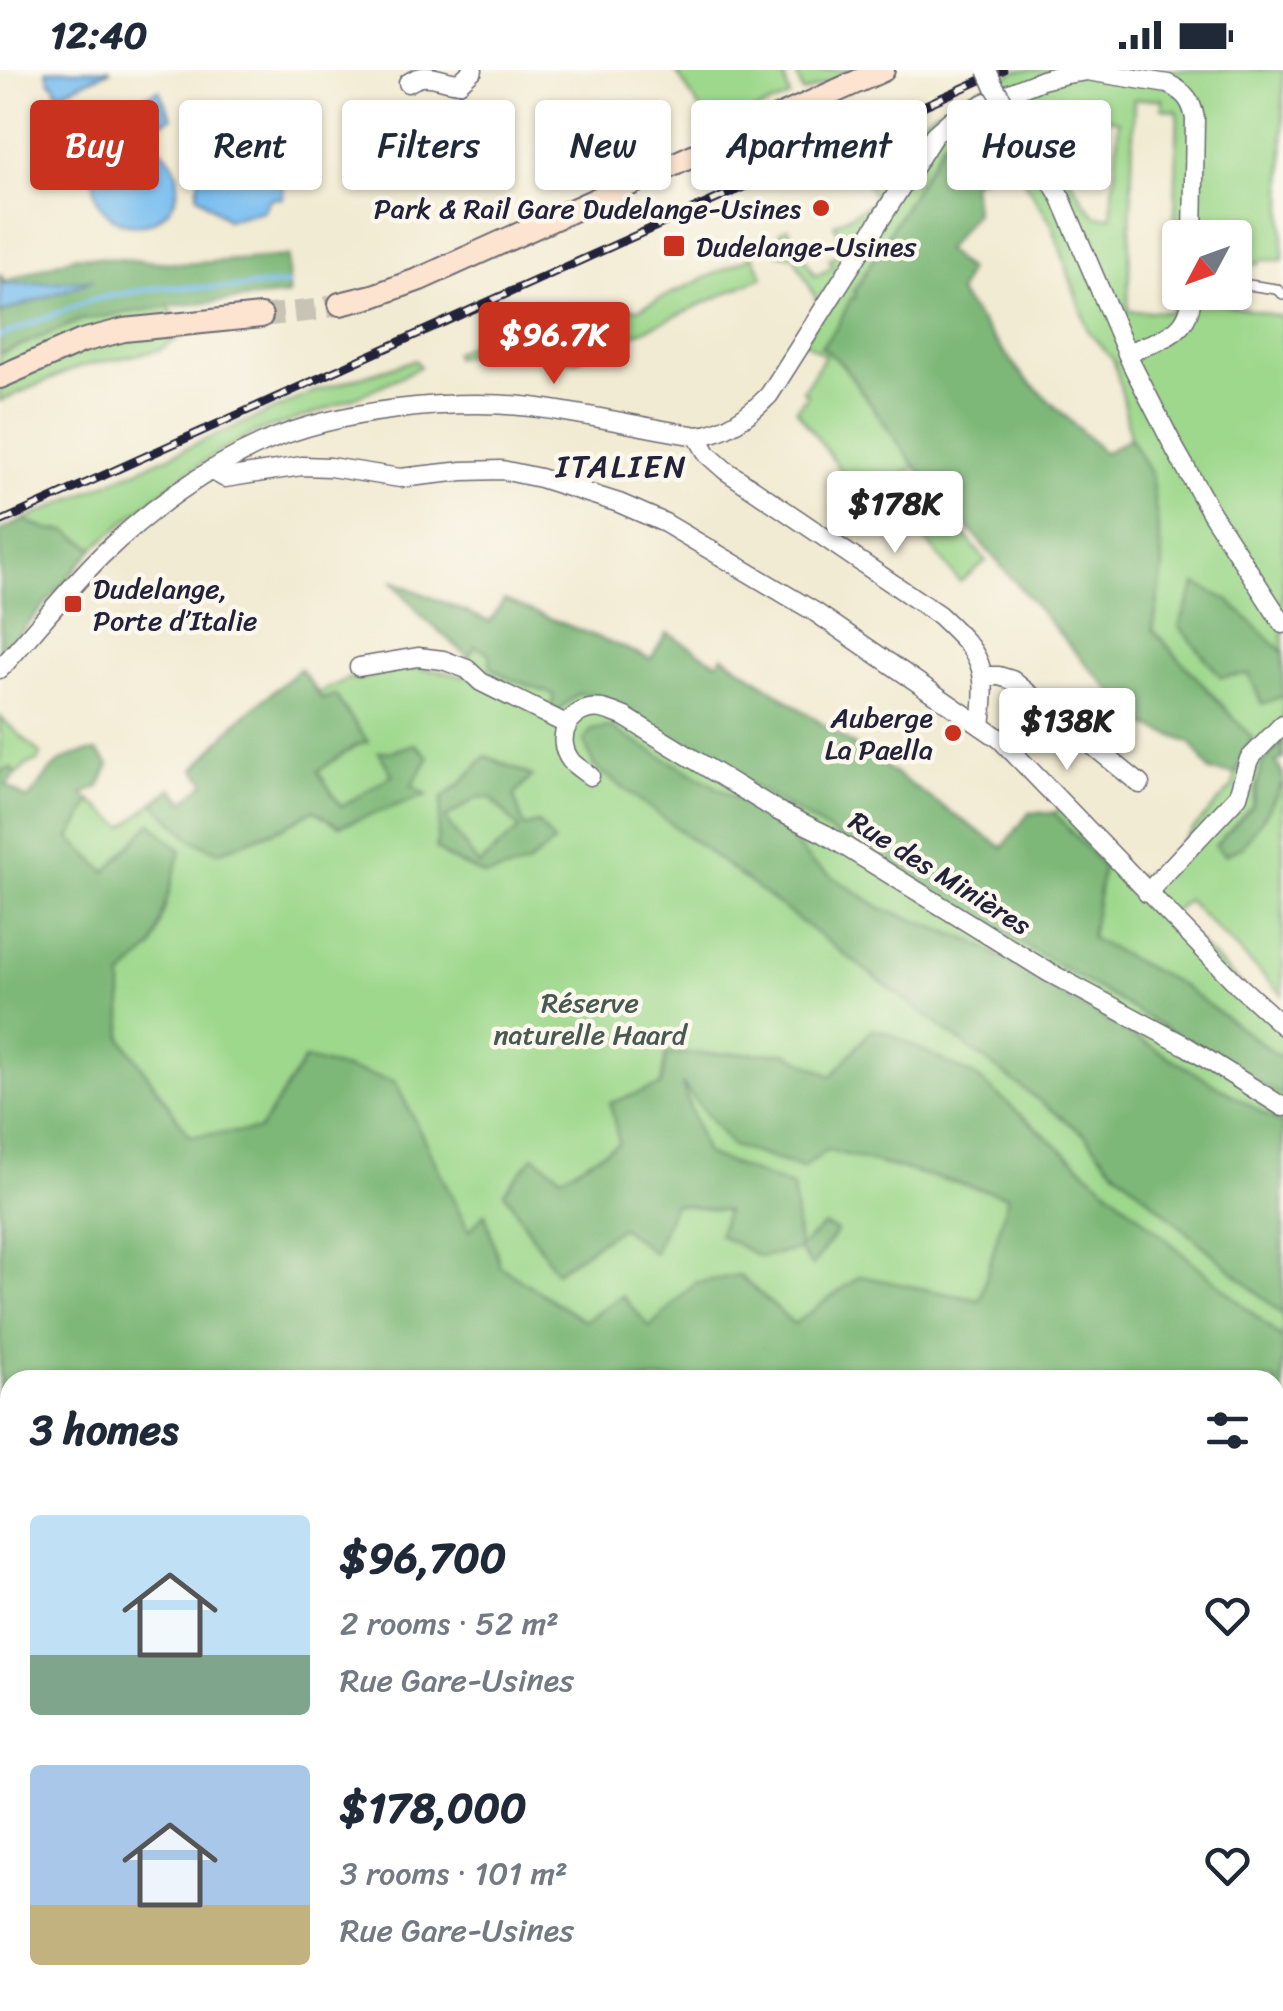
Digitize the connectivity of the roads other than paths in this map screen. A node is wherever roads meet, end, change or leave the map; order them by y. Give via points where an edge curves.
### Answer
1 (472, 70) edge
2 (883, 70) edge
3 (987, 70) edge
4 (428, 79) edge
5 (408, 83) dead end
6 (1193, 220) edge
7 (1252, 286) edge
8 (1283, 294) edge
9 (340, 304) tunnel mouth
10 (1191, 310) edge
11 (261, 316) tunnel mouth
12 (1128, 353) junction
13 (0, 376) edge
14 (697, 436) junction
15 (211, 470) junction
16 (1283, 624) edge
17 (358, 667) dead end
18 (0, 670) edge
19 (984, 676) junction
20 (566, 724) junction
21 (1283, 724) edge
22 (981, 726) junction
23 (590, 776) dead end
24 (1140, 784) dead end
25 (1147, 893) junction
26 (1283, 1026) edge
27 (1283, 1106) edge

1 - 4 street via 460,83
2 - 9 main road via 420,279
3 - 12 street, bridge via 1072,222
4 - 5 street via 418,75
6 - 14 street via 1195,119 1188,97 1168,84 1087,71 1042,80 951,120 934,135 769,395 748,414
7 - 8 lane
10 - 12 street via 1175,332
11 - 13 main road via 124,330
12 - 16 street via 1212,514
14 - 15 street via 532,408 459,404 325,422
14 - 19 street via 726,470 939,615 974,652
15 - 18 street via 102,555
15 - 22 street via 225,478 330,467 400,478 502,470 619,503 815,612
17 - 20 street via 418,657 443,660
19 - 22 street
19 - 24 street via 1012,680
20 - 23 street via 562,744
20 - 27 street, Rue des Minières via 580,711 600,708 625,716
21 - 25 street via 1250,759 1238,796
22 - 25 street via 1017,754
25 - 26 street

